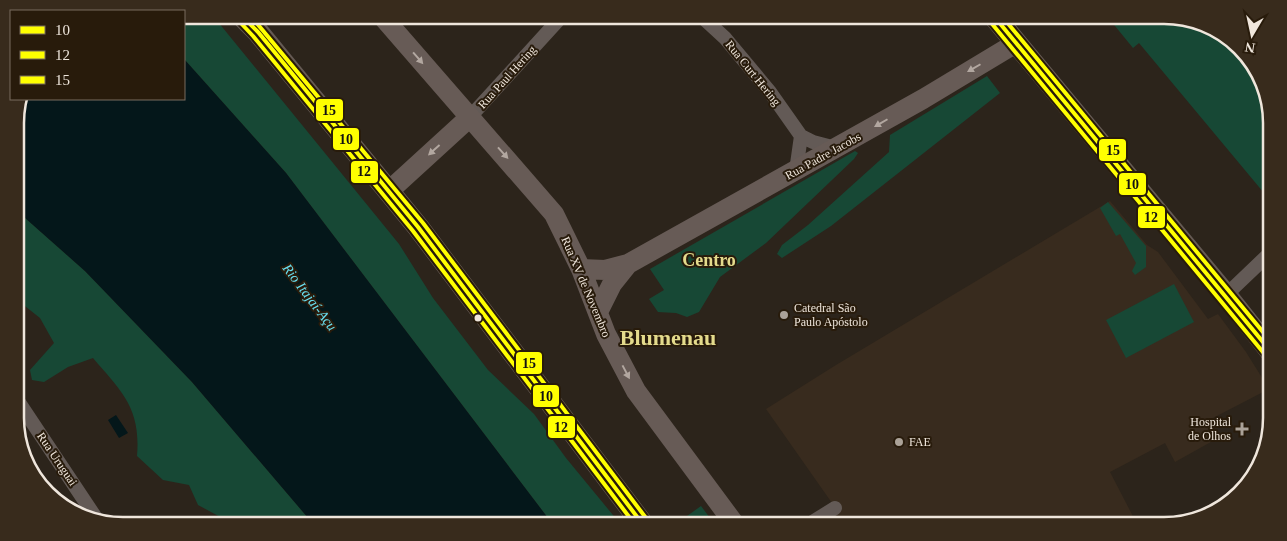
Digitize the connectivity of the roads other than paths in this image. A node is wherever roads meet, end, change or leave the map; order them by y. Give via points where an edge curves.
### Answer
1 (250, 24) edge
2 (389, 24) edge
3 (555, 24) edge
4 (714, 24) edge
5 (1001, 24) edge
6 (1016, 42) junction
7 (470, 117) junction
8 (801, 136) junction
9 (836, 148) junction
10 (796, 171) junction
11 (389, 191) junction
12 (1263, 260) edge
13 (628, 264) junction
14 (581, 269) junction
15 (1226, 295) junction
16 (598, 312) junction
17 (1263, 342) edge
18 (24, 410) edge
19 (835, 508) dead end
20 (92, 512) edge
21 (631, 516) edge
22 (729, 517) edge
23 (820, 517) edge

1 - 11 main road
2 -> 7 street, Rua XV de Novembro
3 - 7 street, Rua Paul Hering
4 - 8 street, Rua Curt Hering via 770,92
5 - 6 main road
6 -> 9 street, Rua Padre Jacobs
6 - 15 main road
7 -> 11 street
7 -> 14 street, Rua XV de Novembro via 554,214
8 - 9 street
8 - 10 street
9 - 10 street, Rua Padre Jacobs
10 - 13 street, Rua Padre Jacobs
11 - 21 main road
12 - 15 street
13 - 14 street, Rua Padre Jacobs via 604,270
13 - 16 street, Rua Padre Jacobs via 612,284
14 - 16 street, Rua XV de Novembro
15 - 17 main road
16 -> 22 street, Rua XV de Novembro via 636,391
18 - 20 street, Rua Uruguai
19 - 23 street

